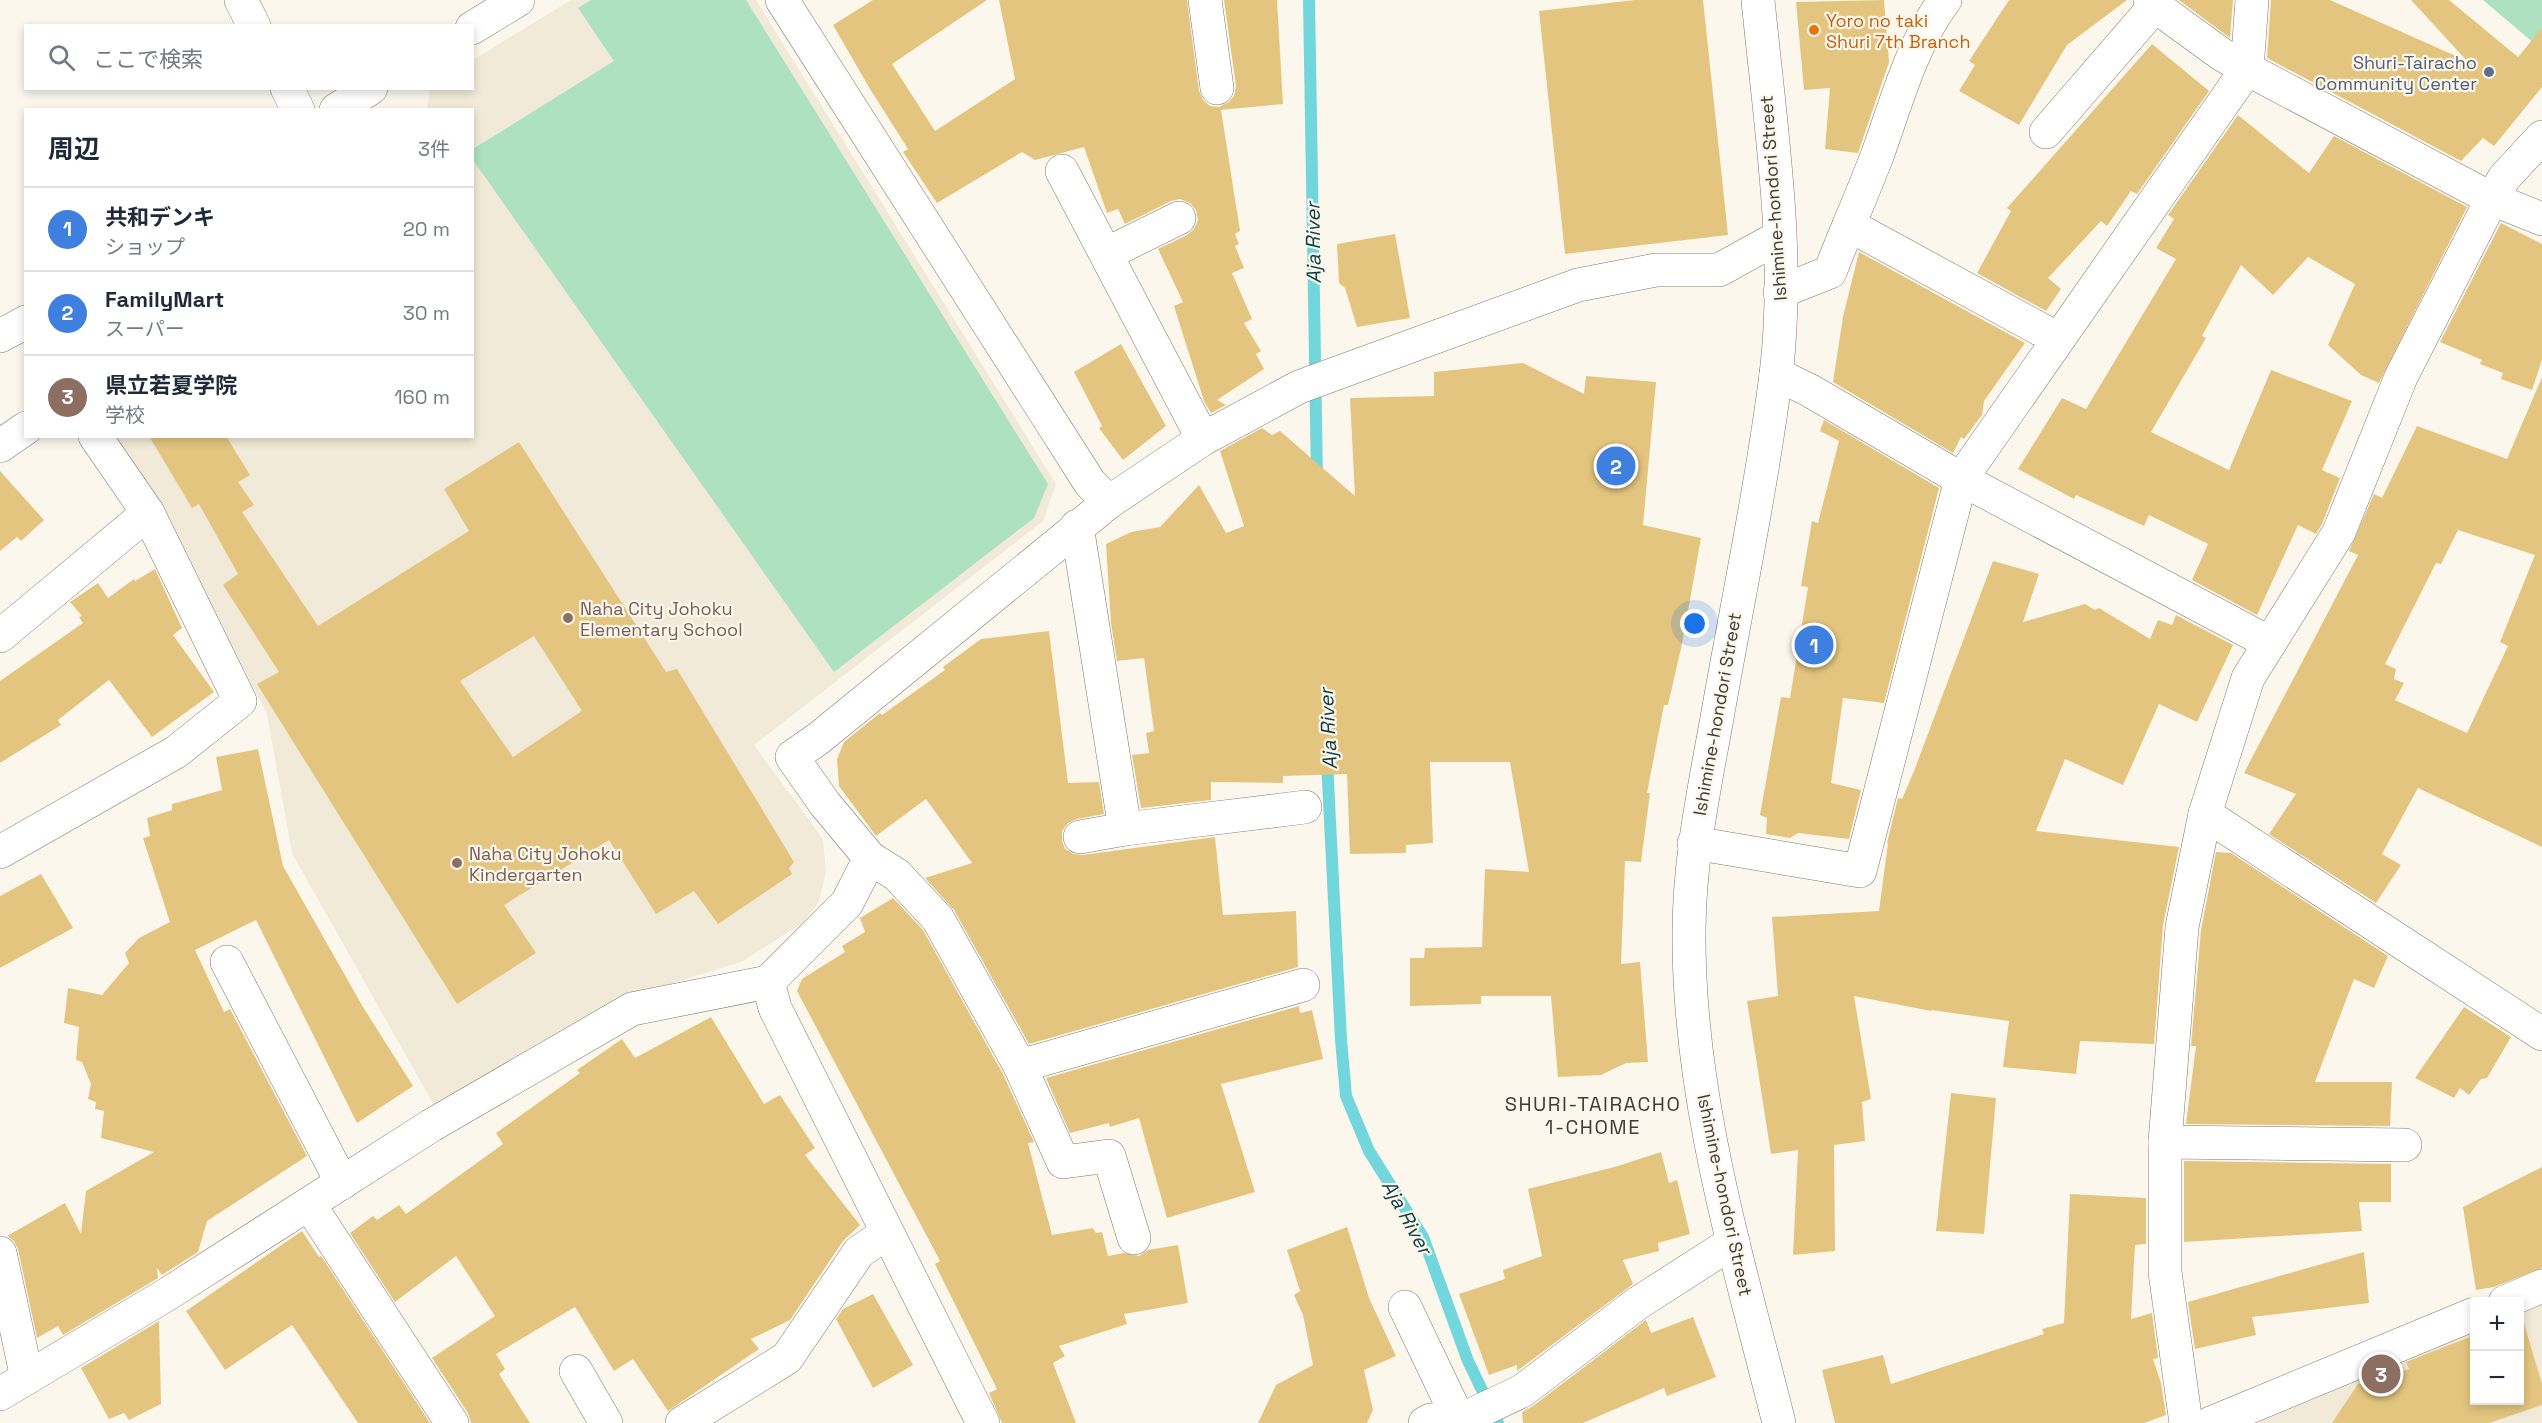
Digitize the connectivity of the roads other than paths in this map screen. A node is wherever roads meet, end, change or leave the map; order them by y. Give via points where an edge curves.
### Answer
1 (241, 0) edge
2 (518, 0) edge
3 (782, 0) edge
4 (1206, 0) edge
5 (1758, 0) edge
6 (1945, 0) edge
7 (2252, 0) edge
8 (2153, 3) edge
9 (253, 24) edge
10 (474, 27) edge
11 (2247, 69) junction
12 (1217, 88) dead end
13 (288, 90) edge
14 (368, 90) edge
15 (297, 108) edge
16 (339, 108) edge
17 (2046, 132) dead end
18 (2542, 137) edge
19 (1062, 171) dead end
20 (2492, 199) junction
21 (1179, 218) dead end
22 (2542, 219) edge
23 (1848, 225) junction
24 (1779, 237) junction
25 (1106, 254) junction
26 (1780, 292) junction
27 (2058, 339) junction
28 (1776, 374) junction
29 (24, 429) edge
30 (96, 438) edge
31 (1203, 439) junction
32 (0, 446) edge
33 (1961, 479) junction
34 (1109, 502) junction
35 (148, 513) junction
36 (1077, 526) junction
37 (0, 636) edge
38 (2270, 643) junction
39 (1305, 807) dead end
40 (2205, 814) junction
41 (1125, 829) junction
42 (1080, 837) dead end
43 (1694, 843) junction
44 (0, 852) edge
45 (870, 858) junction
46 (227, 962) dead end
47 (768, 982) junction
48 (1303, 985) dead end
49 (2542, 1034) edge
50 (1020, 1066) junction
51 (2165, 1142) junction
52 (2405, 1145) dead end
53 (342, 1183) junction
54 (309, 1204) junction
55 (887, 1233) junction
56 (1134, 1238) dead end
57 (1733, 1242) junction
58 (0, 1253) edge
59 (2542, 1286) edge
60 (2517, 1297) edge
61 (1405, 1307) dead end
62 (2470, 1316) edge
63 (576, 1371) dead end
64 (13, 1386) edge
65 (1472, 1413) junction
66 (452, 1423) edge
67 (606, 1423) edge
68 (682, 1423) edge
69 (983, 1423) edge
70 (1425, 1423) edge
71 (1779, 1423) edge
72 (2186, 1423) edge
73 (2211, 1423) edge

1 - 9 street
2 - 10 street
3 - 34 street via 1090,483
4 - 12 street
5 - 24 street, Ishimine-hondori Street
6 - 23 street via 1904,79
7 - 11 street
8 - 11 street
8 - 17 street
11 - 20 street
11 - 27 street
13 - 15 street
14 - 16 street
18 - 20 street via 2504,178
19 - 25 street
20 - 22 street
20 - 38 street via 2401,377 2339,531
21 - 25 street
23 - 26 street via 1830,272
23 - 27 street
24 - 26 street, Ishimine-hondori Street
24 - 31 street via 1719,270 1656,270 1578,285 1299,387
25 - 31 street
26 - 28 street, Ishimine-hondori Street
27 - 33 street
28 - 33 street
28 - 43 street, Ishimine-hondori Street
29 - 32 street
30 - 35 street
31 - 34 street
33 - 38 street
33 - 43 street via 1860,871
34 - 36 street
35 - 37 street
35 - 44 street via 240,701 176,752
36 - 41 street
36 - 45 street via 792,757
38 - 40 street via 2248,678
39 - 41 street
40 - 49 street
40 - 51 street via 2182,927
41 - 42 street
43 - 57 street, Ishimine-hondori Street via 1690,992 1696,1053
45 - 47 street via 847,903
45 - 50 street via 897,875 938,919
46 - 53 street
47 - 53 street via 632,1010 432,1125
47 - 55 street via 775,1008
48 - 50 street
50 - 56 street via 1063,1162 1109,1156
51 - 52 street
51 - 72 street via 2165,1272
53 - 54 street
54 - 64 street
54 - 66 street
55 - 68 street via 859,1252 787,1358
55 - 69 street
57 - 65 street via 1638,1303 1522,1391
57 - 71 street, Ishimine-hondori Street
58 - 64 street
59 - 60 street
61 - 65 street
62 - 73 street
63 - 67 street
65 - 70 street

